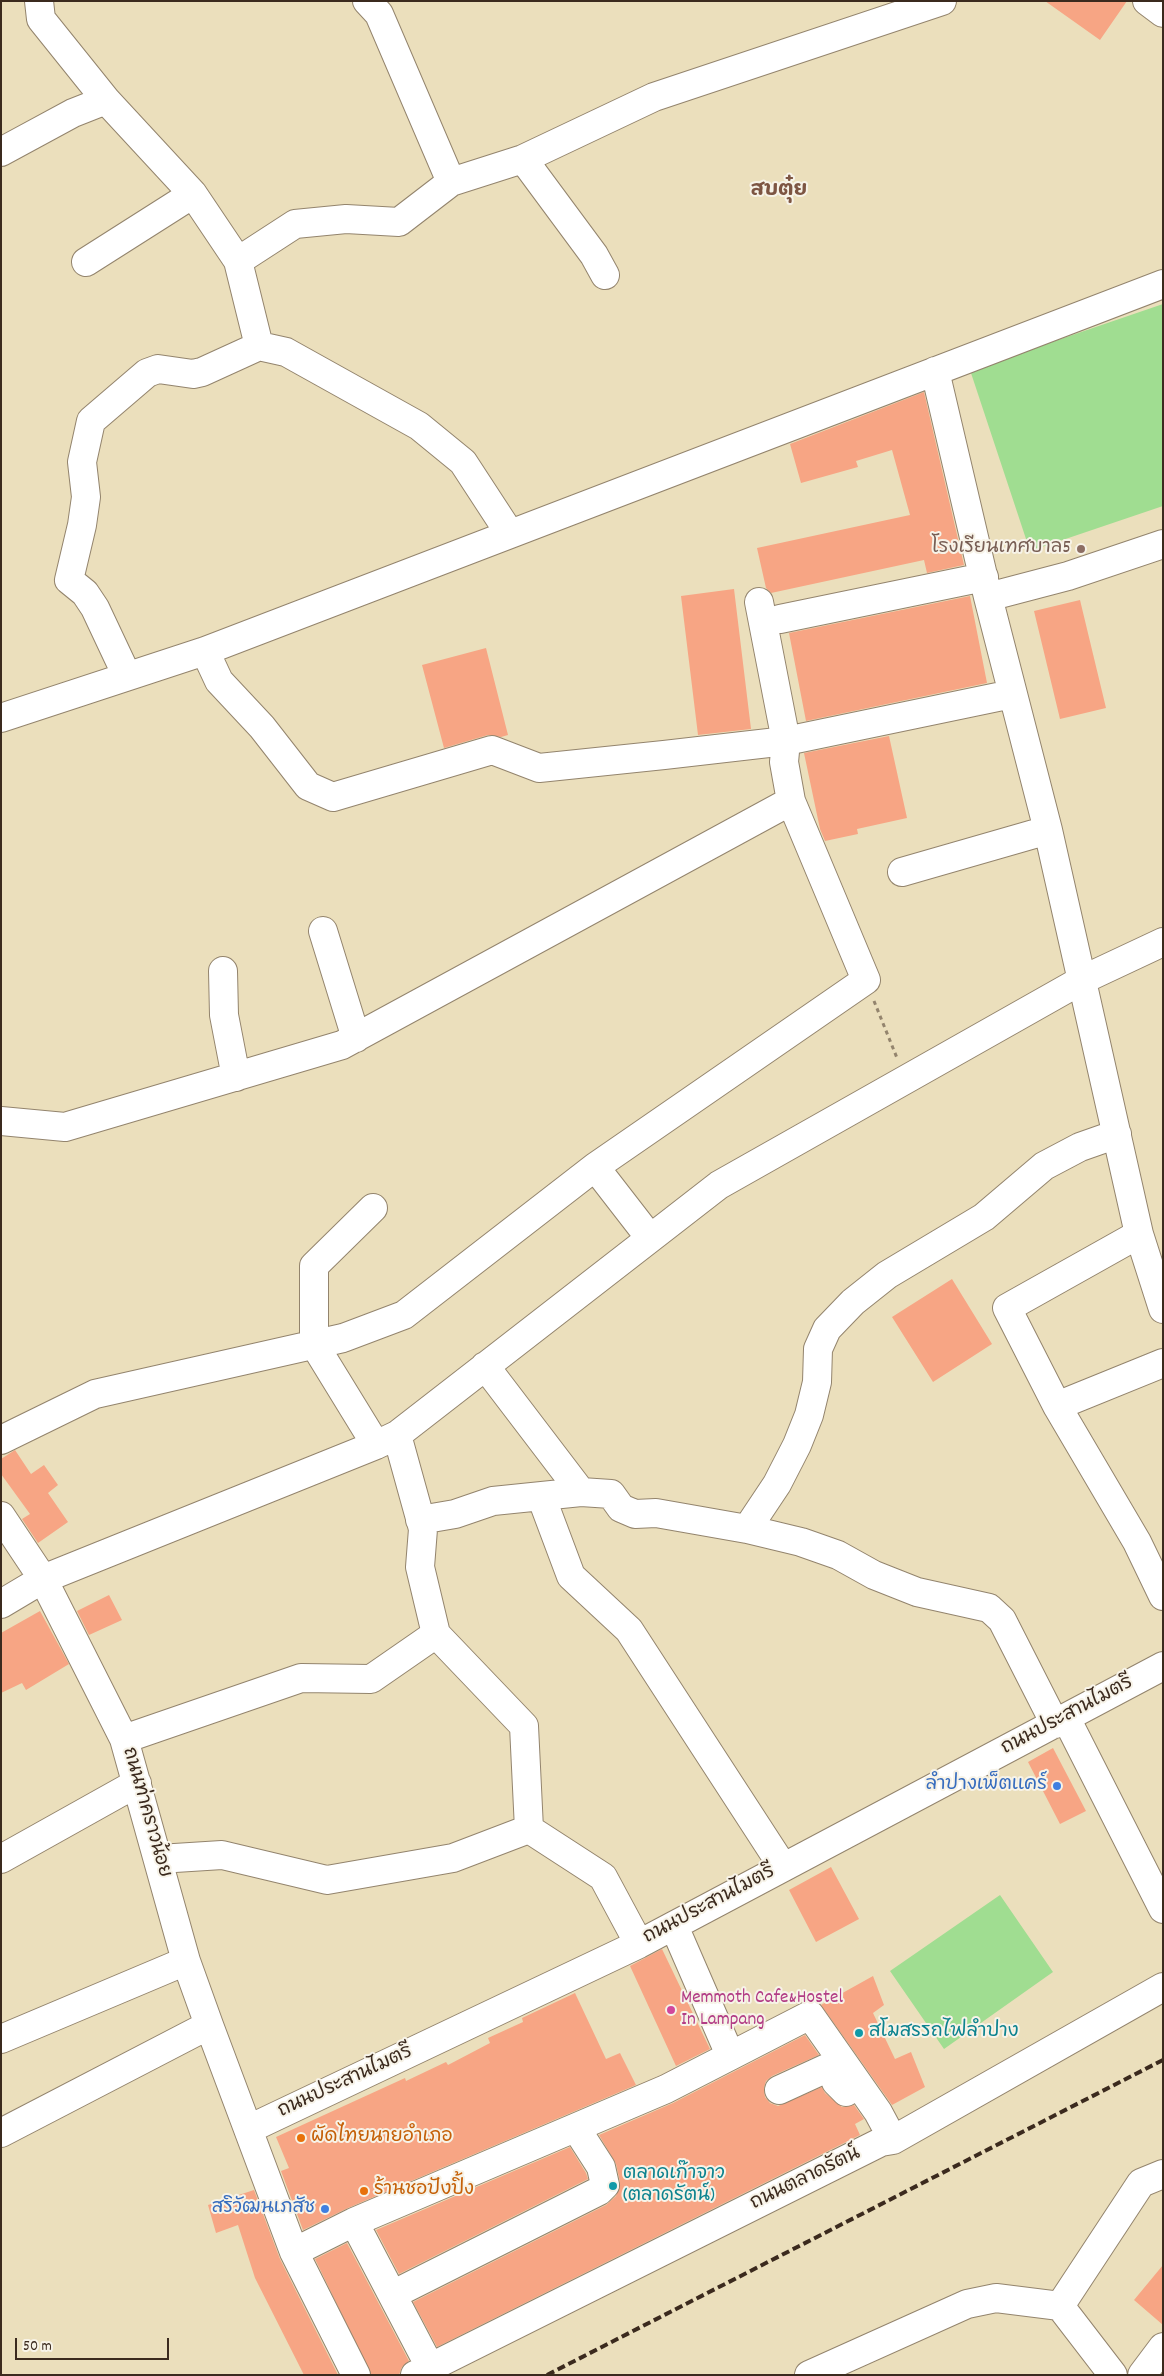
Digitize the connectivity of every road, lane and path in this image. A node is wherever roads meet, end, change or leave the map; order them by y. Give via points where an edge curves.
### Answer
1 (39, 1) edge
2 (367, 1) edge
3 (942, 1) edge
4 (1147, 1) edge
5 (1163, 13) edge
6 (106, 100) junction
7 (1, 152) edge
8 (523, 159) junction
9 (451, 182) junction
10 (193, 194) junction
11 (238, 261) junction
12 (86, 262) dead end
13 (605, 275) dead end
14 (1163, 284) edge
15 (259, 346) junction
16 (935, 371) junction
17 (510, 534) junction
18 (1163, 544) edge
19 (986, 587) junction
20 (759, 602) dead end
21 (780, 619) dead end
22 (204, 651) junction
23 (127, 676) junction
24 (1012, 694) junction
25 (1, 718) edge
26 (786, 741) junction
27 (791, 802) junction
28 (1048, 830) junction
29 (902, 872) dead end
30 (323, 931) dead end
31 (1163, 942) edge
32 (223, 971) dead end
33 (866, 980) junction
34 (1082, 980) junction
35 (356, 1038) junction
36 (236, 1077) junction
37 (906, 1080) junction
38 (1, 1121) edge
39 (1116, 1134) junction
40 (595, 1167) junction
41 (373, 1208) dead end
42 (1139, 1234) junction
43 (650, 1238) junction
44 (1163, 1307) edge
45 (314, 1344) junction
46 (1163, 1363) edge
47 (485, 1366) junction
48 (1057, 1406) junction
49 (1, 1440) edge
50 (387, 1440) junction
51 (582, 1492) junction
52 (541, 1496) junction
53 (1, 1516) edge
54 (420, 1520) junction
55 (747, 1529) junction
56 (43, 1580) junction
57 (1163, 1596) edge
58 (1, 1604) edge
59 (436, 1634) junction
60 (1163, 1666) edge
61 (1060, 1721) junction
62 (124, 1739) junction
63 (137, 1783) junction
64 (529, 1829) junction
65 (159, 1858) junction
66 (1, 1859) edge
67 (783, 1867) junction
68 (1163, 1909) edge
69 (674, 1926) junction
70 (639, 1944) junction
71 (186, 1961) junction
72 (1163, 1987) edge
73 (209, 2025) junction
74 (1, 2039) edge
75 (730, 2056) junction
76 (779, 2090) dead end
77 (576, 2128) junction
78 (250, 2129) junction
79 (1, 2133) edge
80 (887, 2141) junction
81 (1163, 2174) edge
82 (354, 2222) junction
83 (294, 2252) junction
84 (394, 2294) junction
85 (1060, 2306) junction
86 (1163, 2347) edge
87 (423, 2371) edge
88 (356, 2375) edge
89 (809, 2375) edge
90 (1113, 2375) edge
91 (1142, 2375) edge

1 - 6 street via 41,19
2 - 9 street via 379,14
3 - 8 street via 654,97
4 - 5 street
6 - 7 street via 73,113
6 - 10 street
8 - 9 street
8 - 13 street
9 - 11 street via 399,222 346,219 295,224
10 - 11 street
10 - 12 street
11 - 15 street
14 - 16 street
15 - 17 street via 286,352 419,426 463,462
15 - 23 street via 202,372 193,374 158,369 147,373 91,421 82,462 86,497 69,580 85,593 95,608
16 - 17 street
16 - 19 street
17 - 22 street
18 - 19 street via 1068,576
19 - 21 street
19 - 24 street
20 - 26 street
22 - 23 street
22 - 26 street via 218,681 262,727 308,786 333,797 492,750 539,768
23 - 25 street
24 - 26 street
24 - 28 street
26 - 27 street via 784,762
27 - 33 street
27 - 35 street
28 - 29 street
28 - 34 street
30 - 35 street
31 - 34 street
32 - 36 street via 224,1015
33 - 37 path
33 - 40 street
34 - 37 street
34 - 39 street
35 - 36 street
36 - 38 street via 65,1127
37 - 43 street via 719,1185
39 - 42 street
39 - 55 street via 1080,1147 1044,1166 984,1217 887,1275 853,1302 827,1329 818,1349 817,1382 809,1415 797,1445
40 - 43 street
40 - 45 street via 404,1315 343,1338
41 - 45 street via 314,1266
42 - 44 street
42 - 48 street via 1007,1308
43 - 47 street
45 - 49 street via 95,1394
45 - 50 street
46 - 48 street
47 - 50 street
47 - 51 street
48 - 57 street via 1137,1542
50 - 54 street
50 - 56 street
51 - 52 street
51 - 55 street via 611,1494 621,1508 635,1514 656,1513
52 - 54 street via 493,1501 455,1514
52 - 67 street via 571,1576 629,1630
53 - 56 street, ถนนท่าคราวน้อย
54 - 59 street via 423,1529 420,1567
55 - 61 street via 838,1555 874,1575 917,1592 989,1608 1002,1620
56 - 58 street
56 - 62 street, ถนนท่าคราวน้อย
59 - 62 street via 371,1679 301,1678
59 - 64 street via 524,1726
60 - 61 street, ถนนประสานไมตรี
61 - 67 street, ถนนประสานไมตรี
61 - 68 street
62 - 63 street, ถนนท่าคราวน้อย
63 - 65 street, ถนนท่าคราวน้อย
63 - 66 street
64 - 65 street via 453,1858 327,1880 222,1855
64 - 70 street via 603,1876
65 - 71 street, ถนนท่าคราวน้อย
67 - 69 street, ถนนประสานไมตรี
69 - 70 street, ถนนประสานไมตรี
69 - 75 street
70 - 78 street, ถนนประสานไมตรี
71 - 73 street, ถนนท่าคราวน้อย
71 - 74 street
72 - 80 street, ถนนตลาดรัตน์
73 - 78 street, ถนนท่าคราวน้อย
73 - 79 street
75 - 77 street via 666,2089
75 - 80 street via 810,2015 878,2112
76 - 80 street via 823,2069 832,2069 836,2082 844,2088 866,2127
77 - 82 street
77 - 84 street via 600,2166 605,2185
78 - 83 street, ถนนท่าคราวน้อย
80 - 87 street, ถนนตลาดรัตน์
81 - 85 street via 1141,2183
82 - 83 street
82 - 84 street
83 - 88 street, ถนนท่าคราวน้อย
84 - 87 street
85 - 89 street via 996,2298 967,2304
85 - 90 street
86 - 91 street

